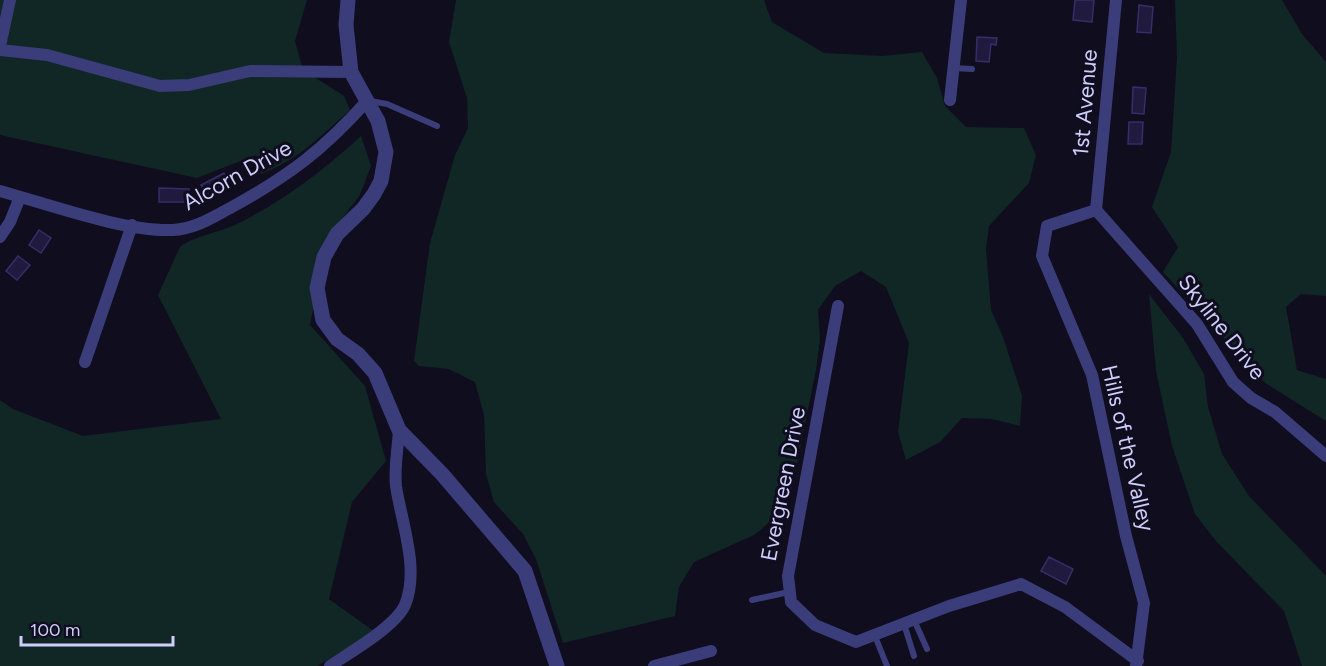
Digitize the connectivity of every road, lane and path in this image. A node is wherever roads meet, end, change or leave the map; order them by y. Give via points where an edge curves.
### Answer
1 (10, 0) edge
2 (348, 0) edge
3 (961, 0) edge
4 (1116, 0) edge
5 (0, 48) edge
6 (954, 68) junction
7 (972, 69) dead end
8 (351, 72) junction
9 (950, 100) dead end
10 (367, 101) junction
11 (438, 126) dead end
12 (0, 191) edge
13 (20, 197) junction
14 (1096, 210) junction
15 (132, 225) junction
16 (0, 237) edge
17 (838, 306) dead end
18 (85, 362) dead end
19 (399, 430) junction
20 (1326, 456) edge
21 (790, 592) junction
22 (752, 600) dead end
23 (909, 622) junction
24 (875, 636) junction
25 (927, 649) dead end
26 (711, 651) dead end
27 (914, 656) dead end
28 (1137, 663) edge
29 (330, 666) edge
30 (557, 666) edge
31 (654, 666) edge
32 (887, 666) edge

1 - 5 street
2 - 8 street via 346,25
3 - 6 street
4 - 14 street, 1st Avenue
5 - 8 street via 47,55 160,86 189,85 250,71
6 - 7 lane
6 - 9 street
8 - 10 street
10 - 11 lane via 387,104
10 - 15 street, Alcorn Drive via 305,163 213,217 176,230
10 - 19 street via 383,135 386,152 381,181 363,208 337,234 324,257 317,288 323,320 337,339 375,373
12 - 13 street, Alcorn Drive
13 - 15 street, Alcorn Drive
13 - 16 street
14 - 20 street, Skyline Drive via 1197,324 1233,382
14 - 28 street, Hills of the Valley via 1047,226 1042,256 1092,375 1144,603
15 - 18 street
17 - 21 street, Evergreen Drive via 788,576
19 - 29 street via 396,483 409,547 409,584 404,605 392,621
19 - 30 street via 525,571
21 - 22 lane
21 - 24 street, Evergreen Drive via 791,602 815,625 856,642
23 - 24 street, Evergreen Drive
23 - 25 lane
23 - 27 lane
23 - 28 street, Evergreen Drive via 1021,584 1065,607
24 - 32 lane
26 - 31 street

